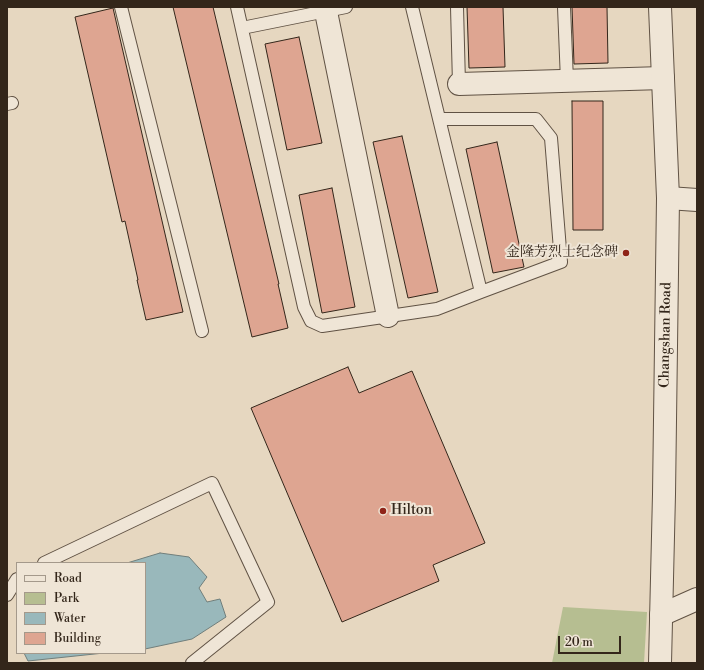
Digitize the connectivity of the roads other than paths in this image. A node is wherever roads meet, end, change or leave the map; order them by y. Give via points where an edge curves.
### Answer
1 (122, 7) edge
2 (237, 7) edge
3 (412, 7) edge
4 (457, 7) edge
5 (564, 7) edge
6 (660, 7) edge
7 (332, 8) edge
8 (242, 28) junction
9 (663, 78) junction
10 (567, 81) junction
11 (459, 84) joint
12 (439, 119) junction
13 (668, 198) junction
14 (697, 200) edge
15 (481, 292) junction
16 (388, 316) junction
17 (202, 331) dead end
18 (46, 562) edge
19 (16, 581) edge
20 (7, 595) edge
21 (697, 599) edge
22 (661, 615) junction
23 (192, 663) edge
24 (660, 663) edge

1 - 17 lane
2 - 8 lane
3 - 12 lane
4 - 11 lane
5 - 10 lane
6 - 9 street, Changshan Road
7 - 8 lane
7 - 16 street
8 - 16 lane via 304,307 311,321 322,326
9 - 10 street
9 - 13 street, Changshan Road
10 - 11 street
12 - 15 lane
12 - 15 lane via 536,119 550,138 561,262
13 - 14 street
13 - 22 street, Changshan Road
15 - 16 lane via 437,309
18 - 23 lane via 212,483 268,602
19 - 20 lane
21 - 22 street
22 - 24 street, Changshan Road

